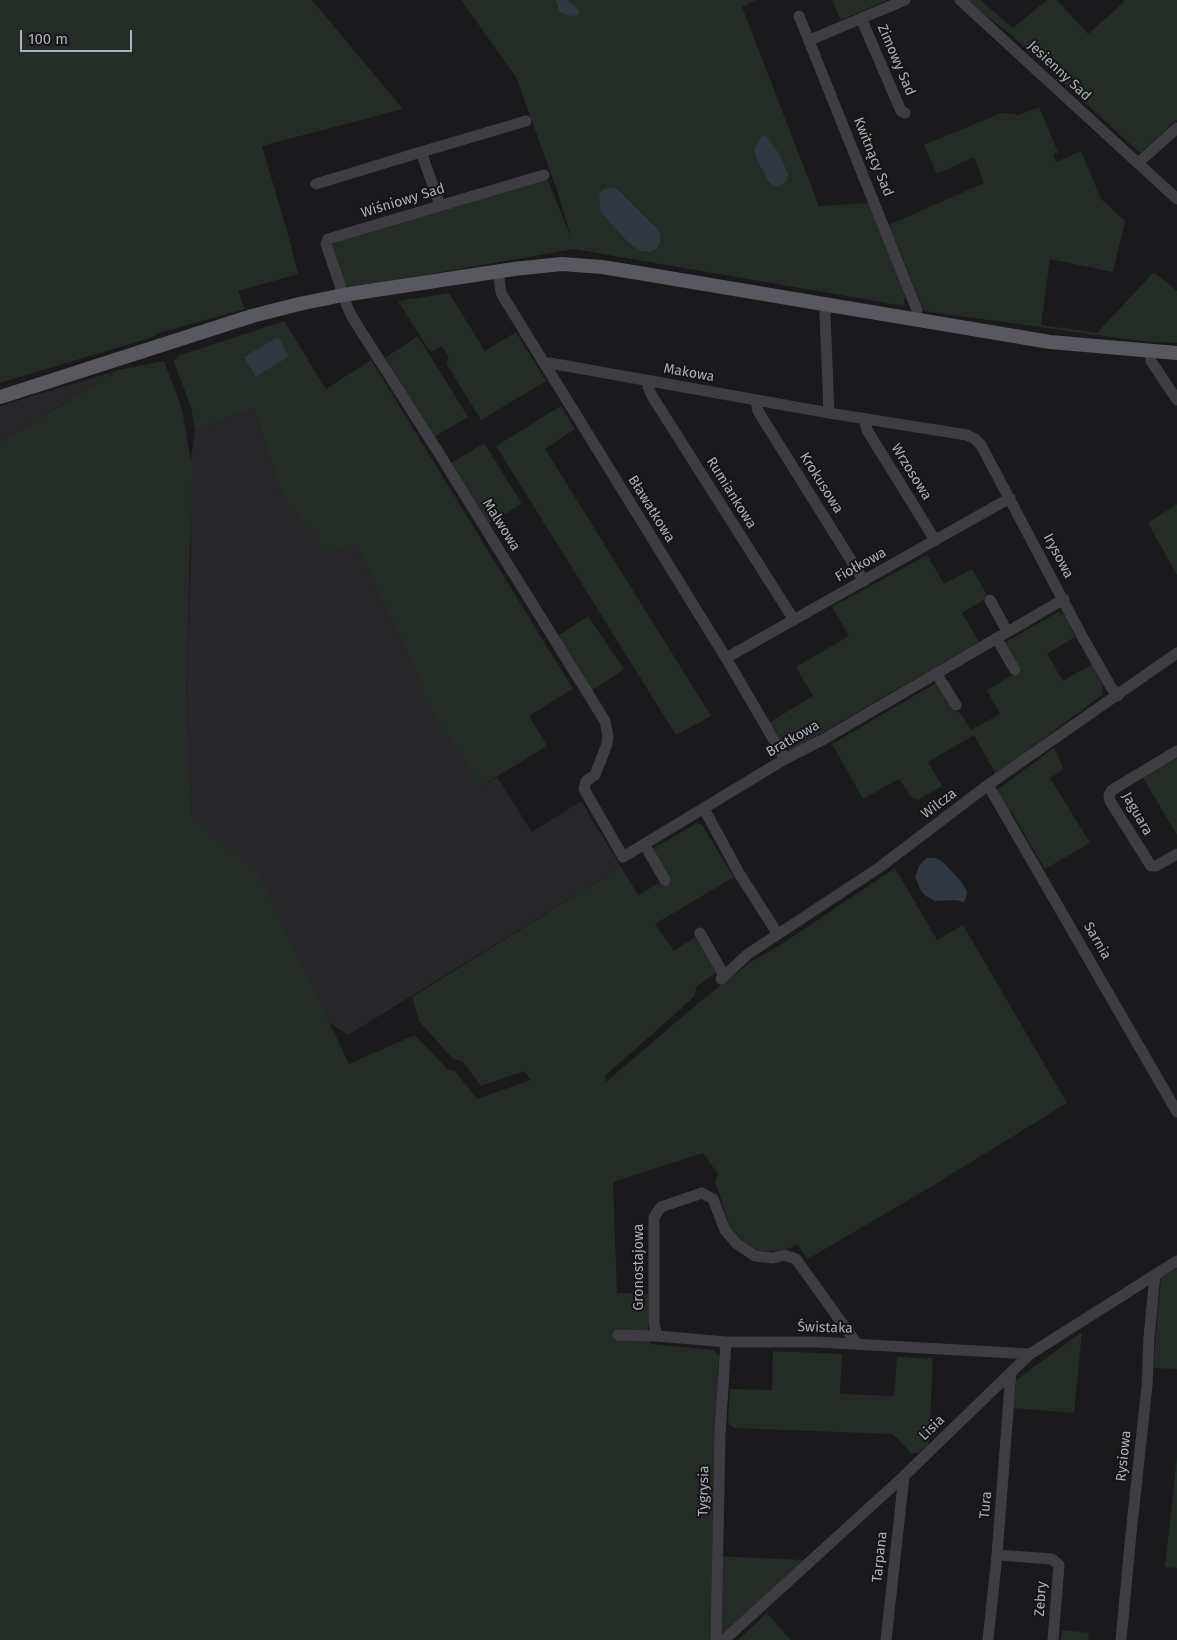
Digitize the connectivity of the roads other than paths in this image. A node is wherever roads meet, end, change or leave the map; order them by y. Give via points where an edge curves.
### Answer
1 (905, 0) edge
2 (960, 0) edge
3 (800, 16) dead end
4 (861, 18) junction
5 (810, 40) junction
6 (905, 113) dead end
7 (526, 121) dead end
8 (1177, 128) edge
9 (421, 152) junction
10 (1138, 163) junction
11 (544, 175) dead end
12 (316, 184) dead end
13 (1177, 199) edge
14 (440, 205) junction
15 (498, 272) junction
16 (343, 295) junction
17 (826, 305) junction
18 (917, 310) dead end
19 (1150, 351) junction
20 (1177, 353) edge
21 (545, 365) junction
22 (650, 381) junction
23 (0, 396) edge
24 (756, 400) junction
25 (1177, 400) edge
26 (828, 413) junction
27 (864, 419) junction
28 (967, 435) joint
29 (1010, 498) junction
30 (935, 540) junction
31 (864, 581) junction
32 (1064, 599) junction
33 (990, 600) dead end
34 (794, 620) junction
35 (1008, 631) junction
36 (996, 638) junction
37 (1177, 653) edge
38 (726, 658) junction
39 (1015, 670) dead end
40 (936, 673) junction
41 (1118, 696) junction
42 (956, 706) dead end
43 (1177, 751) edge
44 (785, 759) junction
45 (595, 775) joint
46 (988, 785) junction
47 (704, 809) junction
48 (644, 844) junction
49 (1177, 854) edge
50 (665, 880) dead end
51 (700, 933) dead end
52 (777, 933) junction
53 (1177, 1112) edge
54 (1177, 1262) edge
55 (1156, 1275) junction
56 (618, 1335) dead end
57 (657, 1336) junction
58 (726, 1342) junction
59 (857, 1344) junction
60 (1030, 1354) junction
61 (1011, 1372) junction
62 (904, 1476) junction
63 (997, 1555) junction
64 (723, 1640) edge
65 (886, 1640) edge
66 (988, 1640) edge
67 (1053, 1640) edge
68 (1121, 1640) edge

1 - 4 street, Zimowy Sad
2 - 10 street, Jesienny Sad
3 - 5 street, Kwitnący Sad
4 - 5 street, Zimowy Sad
4 - 6 street, Zimowy Sad
5 - 18 street, Kwitnący Sad
7 - 9 street
8 - 10 street
9 - 12 street
9 - 14 street
10 - 13 street, Jesienny Sad
11 - 14 street, Wiśniowy Sad
14 - 16 street, Wiśniowy Sad via 328,240 326,244
15 - 16 main road
15 - 17 main road via 562,264 602,267
15 - 21 street, Bławatkowa via 504,298
16 - 23 main road via 252,316
16 - 45 street, Malwowa via 352,317 605,721 608,744
17 - 19 main road via 1050,342
17 - 26 street
19 - 20 main road
19 - 25 street via 1151,361
21 - 22 street, Makowa
21 - 38 street, Bławatkowa
22 - 24 street, Makowa
22 - 34 street, Rumiankowa via 648,388 652,396
24 - 26 street, Makowa
24 - 31 street, Krokusowa via 758,411
26 - 27 street, Makowa
27 - 28 street, Makowa
27 - 30 street, Wrzosowa via 867,430
28 - 29 street, Irysowa via 981,445
29 - 30 street, Fiołkowa
29 - 32 street, Irysowa
30 - 31 street, Fiołkowa
31 - 34 street, Fiołkowa
32 - 35 street, Bratkowa
32 - 41 street, Irysowa
33 - 35 street
34 - 38 street, Fiołkowa
35 - 36 street, Bratkowa
36 - 39 street
36 - 40 street, Bratkowa
37 - 41 street, Wilcza
38 - 44 street, Bławatkowa
40 - 42 street
40 - 44 street, Bratkowa
41 - 46 street, Wilcza
43 - 49 street, Jaguara via 1112,790 1109,795 1151,866
44 - 47 street, Bratkowa
45 - 48 street, Bratkowa via 586,781 584,790 623,857
46 - 52 street, Wilcza via 880,867
46 - 53 street, Sarnia
47 - 48 street, Bratkowa
47 - 52 street
48 - 50 street
51 - 52 street, Wilcza via 723,977
54 - 55 street, Lisia
55 - 60 street, Lisia
55 - 68 street, Rysiowa
56 - 57 street, Świstaka
57 - 58 street, Świstaka
57 - 59 street, Gronostajowa via 654,1324 654,1217 661,1206 702,1193 713,1199 725,1230 737,1244 755,1256 773,1258 784,1255 796,1259
58 - 59 street, Świstaka
58 - 64 street, Tygrysia via 720,1433
59 - 60 street, Świstaka
60 - 61 street, Lisia
61 - 62 street, Lisia
61 - 63 street, Tura
62 - 64 street, Lisia
62 - 65 street, Tarpana
63 - 66 street, Tura
63 - 67 street, Zebry via 1052,1559 1059,1565

